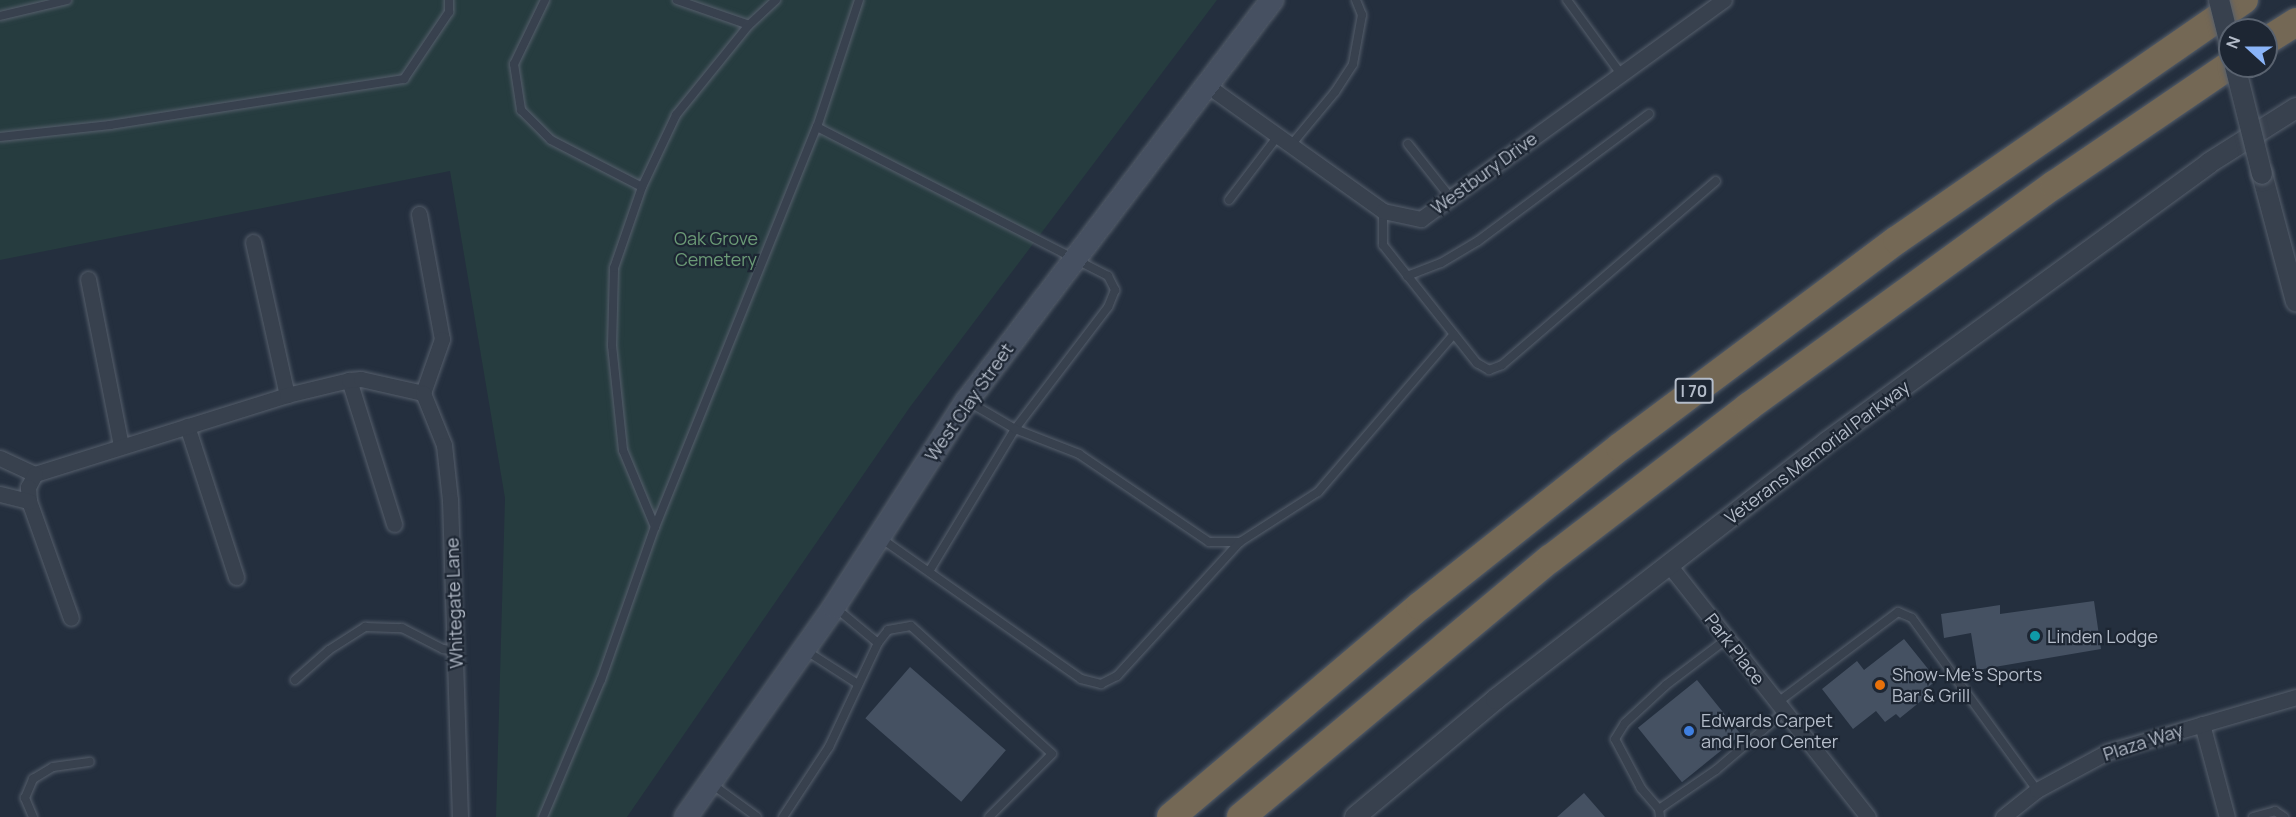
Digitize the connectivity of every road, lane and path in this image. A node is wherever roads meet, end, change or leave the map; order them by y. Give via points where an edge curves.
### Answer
1 (67, 0) edge
2 (449, 0) edge
3 (545, 0) edge
4 (677, 0) edge
5 (776, 0) edge
6 (859, 0) edge
7 (1272, 0) edge
8 (1356, 0) edge
9 (1567, 0) edge
10 (1724, 0) edge
11 (2219, 0) edge
12 (2244, 0) edge
13 (33, 3) edge
14 (0, 16) edge
15 (2224, 18) edge
16 (2296, 22) edge
17 (749, 25) junction
18 (2278, 33) edge
19 (2218, 73) edge
20 (1621, 74) junction
21 (2238, 78) edge
22 (1208, 86) junction
23 (2296, 108) edge
24 (1649, 114) dead end
25 (817, 126) junction
26 (0, 137) edge
27 (1285, 140) junction
28 (1408, 144) dead end
29 (1716, 181) dead end
30 (642, 187) junction
31 (1450, 198) junction
32 (1229, 200) dead end
33 (1383, 211) junction
34 (419, 214) dead end
35 (253, 242) dead end
36 (1072, 259) junction
37 (1407, 276) junction
38 (88, 279) dead end
39 (2296, 302) edge
40 (1454, 334) junction
41 (349, 380) junction
42 (423, 393) junction
43 (287, 395) junction
44 (967, 401) junction
45 (187, 426) junction
46 (1015, 429) junction
47 (121, 446) junction
48 (0, 458) edge
49 (35, 474) junction
50 (0, 494) edge
51 (29, 501) junction
52 (394, 524) dead end
53 (655, 526) junction
54 (878, 537) junction
55 (1240, 542) junction
56 (1669, 565) junction
57 (930, 570) junction
58 (236, 577) dead end
59 (834, 607) junction
60 (71, 618) dead end
61 (1728, 638) junction
62 (878, 643) junction
63 (804, 649) junction
64 (457, 651) junction
65 (296, 680) dead end
66 (858, 684) junction
67 (2296, 697) edge
68 (1781, 707) junction
69 (2202, 724) junction
70 (90, 762) dead end
71 (709, 782) junction
72 (2037, 790) junction
73 (1660, 813) edge
74 (33, 817) edge
75 (460, 817) edge
76 (543, 817) edge
77 (686, 817) edge
78 (757, 817) edge
79 (783, 817) edge
80 (988, 817) edge
81 (1171, 817) edge
82 (1241, 817) edge
83 (1355, 817) edge
84 (1868, 817) edge
85 (2003, 817) edge
86 (2227, 817) edge
87 (2253, 817) edge
88 (2284, 817) edge

1 - 13 lane
2 - 26 lane via 450,12 404,79 110,125
3 - 30 lane via 514,64 521,110 551,140
4 - 17 lane
5 - 17 lane
6 - 25 lane
7 - 22 main road, West Clay Street
8 - 27 lane via 1362,15 1353,64 1335,92
9 - 20 lane
10 - 20 street, Westbury Drive
11 - 15 street, bridge
12 - 81 highway, I 70 via 1916,226 1629,440 1411,613
13 - 14 lane
16 - 18 highway
17 - 30 lane via 676,115
19 - 82 highway, I 70 via 2054,185 1748,407 1550,559
20 - 31 street, Westbury Drive
21 - 39 street, bridge
22 - 27 street, Westbury Drive
22 - 36 main road, West Clay Street
23 - 56 street, Veterans Memorial Parkway via 2209,163 1827,442
24 - 37 lane via 1478,241 1441,263
25 - 36 lane
25 - 53 lane
27 - 32 lane
27 - 33 street, Westbury Drive
28 - 31 lane
29 - 40 lane via 1503,365 1489,370 1476,363
30 - 53 lane via 614,268 612,346 623,450
31 - 33 street, Westbury Drive via 1421,219
33 - 37 lane via 1383,245
34 - 42 street via 442,339
35 - 43 street
36 - 44 main road, West Clay Street
36 - 46 lane via 1108,276 1115,290 1108,307
37 - 40 lane
38 - 47 street
40 - 55 lane via 1318,492
41 - 42 street via 361,379
41 - 43 street
41 - 52 street
42 - 64 street, Whitegate Lane via 444,445
43 - 45 street
44 - 46 lane
44 - 54 main road, West Clay Street
45 - 47 street
45 - 58 street
46 - 55 lane via 1080,454 1209,542
46 - 57 lane
47 - 49 street
48 - 49 street
49 - 51 street via 28,487
50 - 51 street
51 - 60 street
53 - 76 lane via 601,680
54 - 57 lane
54 - 59 main road, West Clay Street
55 - 57 lane via 1117,676 1101,684 1081,679
56 - 61 street, Park Place
56 - 83 street, Veterans Memorial Parkway via 1496,699
59 - 62 lane
59 - 63 main road, West Clay Street
61 - 68 street, Park Place
61 - 73 lane via 1666,685 1625,723 1615,739 1641,788
62 - 66 lane
62 - 80 lane via 888,630 911,626 1052,754
63 - 66 lane
63 - 71 main road, West Clay Street
64 - 65 lane via 443,649 402,628 365,627 328,650
64 - 75 street, Whitegate Lane
66 - 79 lane via 829,747
67 - 69 street, Plaza Way
68 - 72 lane via 1898,612 1912,618
68 - 73 lane via 1716,770
68 - 84 street, Park Place
69 - 72 street, Plaza Way via 2107,752
69 - 86 street
70 - 74 lane via 53,767 33,779 25,798
71 - 77 main road, West Clay Street
71 - 78 lane
72 - 85 street, Plaza Way
87 - 88 lane via 2275,811

